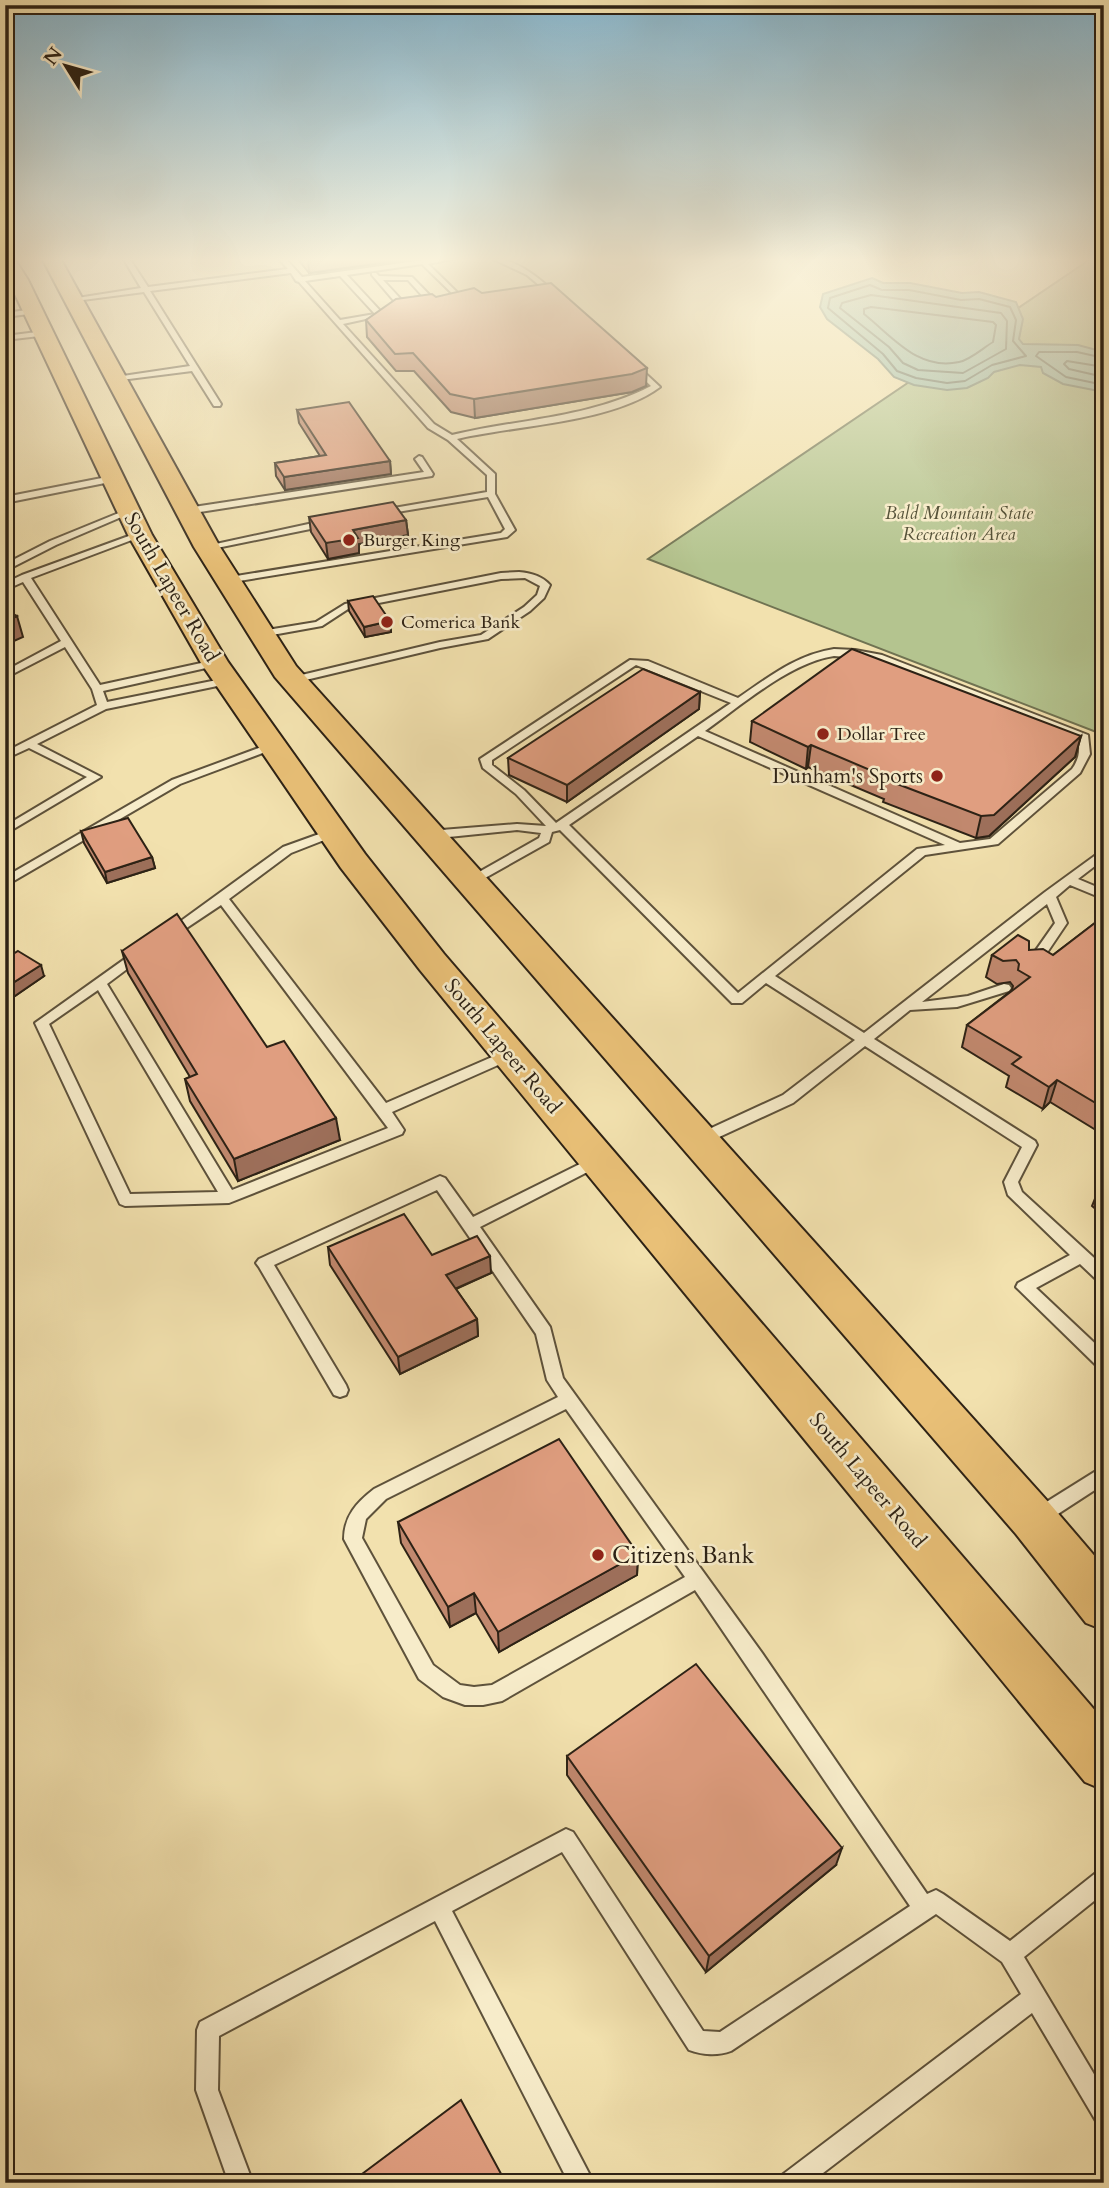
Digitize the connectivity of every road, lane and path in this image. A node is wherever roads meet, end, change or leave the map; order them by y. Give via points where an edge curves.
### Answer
1 (58, 360) edge
2 (74, 360) edge
3 (106, 360) edge
4 (190, 360) edge
5 (373, 360) edge
6 (628, 360) edge
7 (195, 368) junction
8 (117, 382) junction
9 (217, 404) dead end
10 (451, 438) junction
11 (152, 445) junction
12 (100, 449) junction
13 (419, 459) dead end
14 (112, 479) junction
15 (491, 494) junction
16 (5, 500) edge
17 (187, 511) junction
18 (371, 515) edge
19 (344, 520) edge
20 (134, 524) junction
21 (207, 547) junction
22 (5, 568) edge
23 (25, 577) junction
24 (227, 580) junction
25 (5, 587) edge
26 (261, 634) junction
27 (66, 643) junction
28 (221, 672) junction
29 (5, 675) edge
30 (293, 680) junction
31 (97, 689) junction
32 (740, 702) junction
33 (103, 706) junction
34 (697, 732) junction
35 (27, 743) junction
36 (272, 746) junction
37 (5, 756) edge
38 (555, 828) junction
39 (5, 831) edge
40 (333, 833) junction
41 (427, 835) junction
42 (962, 848) junction
43 (1104, 853) edge
44 (1069, 880) junction
45 (5, 882) edge
46 (469, 883) junction
47 (1049, 895) junction
48 (1104, 895) edge
49 (222, 898) junction
50 (1029, 967) edge
51 (766, 977) junction
52 (100, 982) junction
53 (1004, 988) edge
54 (907, 1006) junction
55 (865, 1038) junction
56 (511, 1054) junction
57 (383, 1110) junction
58 (698, 1141) junction
59 (600, 1159) junction
60 (229, 1197) junction
61 (470, 1225) junction
62 (1082, 1256) junction
63 (1104, 1277) edge
64 (1104, 1362) edge
65 (340, 1390) dead end
66 (569, 1400) junction
67 (1104, 1474) edge
68 (1033, 1519) junction
69 (698, 1579) junction
70 (1104, 1606) edge
71 (1094, 1740) edge
72 (1104, 1880) edge
73 (439, 1907) junction
74 (925, 1909) junction
75 (1010, 1954) junction
76 (1035, 1997) junction
77 (1104, 2113) edge
78 (241, 2183) edge
79 (582, 2183) edge
80 (790, 2183) edge

1 - 12 main road, South Lapeer Road
2 - 8 main road via 84,380 102,385
3 - 8 main road
4 - 7 lane
5 - 10 lane via 431,426
6 - 10 lane via 656,387 629,402 597,411
7 - 8 lane
7 - 9 lane
8 - 11 main road
10 - 15 lane via 491,474
11 - 12 main road
11 - 17 main road
12 - 14 main road, South Lapeer Road
13 - 17 lane via 429,474
14 - 16 lane
14 - 20 main road, South Lapeer Road
15 - 18 lane
15 - 24 lane via 510,530 504,535
17 - 21 main road
19 - 21 lane
20 - 22 lane via 53,543
20 - 23 lane
20 - 28 main road, South Lapeer Road
21 - 24 main road
23 - 25 lane
23 - 27 lane
24 - 26 main road
26 - 30 main road
26 - 30 lane via 319,624 345,607 501,576 522,576 545,585 541,597 527,609 484,637
27 - 29 lane
27 - 31 lane
28 - 31 lane
28 - 33 lane
28 - 36 main road, South Lapeer Road
30 - 41 main road
31 - 33 lane
32 - 34 lane
32 - 38 lane via 634,662 486,759 487,766
32 - 42 lane via 808,658 828,651 855,651 1083,735 1085,760 1076,771 994,842
33 - 35 lane
34 - 38 lane
34 - 42 lane
35 - 37 lane
35 - 39 lane via 95,777
36 - 40 main road, South Lapeer Road
36 - 45 lane via 176,782
38 - 41 lane
38 - 46 lane via 545,840
38 - 51 lane via 737,1000
40 - 49 lane via 287,850
40 - 56 main road, South Lapeer Road via 424,952
41 - 46 main road
42 - 51 lane via 921,852
43 - 44 lane
44 - 47 lane
44 - 48 lane
46 - 58 main road
47 - 50 lane via 1060,923
47 - 54 lane
49 - 52 lane
49 - 57 lane
51 - 55 lane
52 - 60 lane
52 - 60 lane via 42,1023 125,1200
53 - 54 lane via 971,1002
54 - 55 lane
55 - 58 lane via 788,1099
55 - 62 lane via 1030,1145 1012,1182 1015,1195
56 - 57 lane
56 - 59 main road, South Lapeer Road
57 - 60 lane via 397,1130
58 - 68 main road
59 - 61 lane
59 - 71 main road, South Lapeer Road
61 - 65 lane via 440,1182 264,1263
61 - 66 lane via 544,1332 555,1380
62 - 63 lane
62 - 64 lane via 1024,1287
66 - 69 lane
66 - 69 lane via 380,1494 351,1525 353,1539 426,1672 444,1688 470,1699 495,1694
67 - 68 lane
68 - 70 main road
69 - 74 lane
72 - 75 lane
73 - 74 lane via 566,1839 697,2042 723,2043
73 - 78 lane via 208,2030 207,2090
73 - 79 lane
74 - 75 lane via 936,1901
75 - 76 lane
76 - 77 lane
76 - 80 lane

